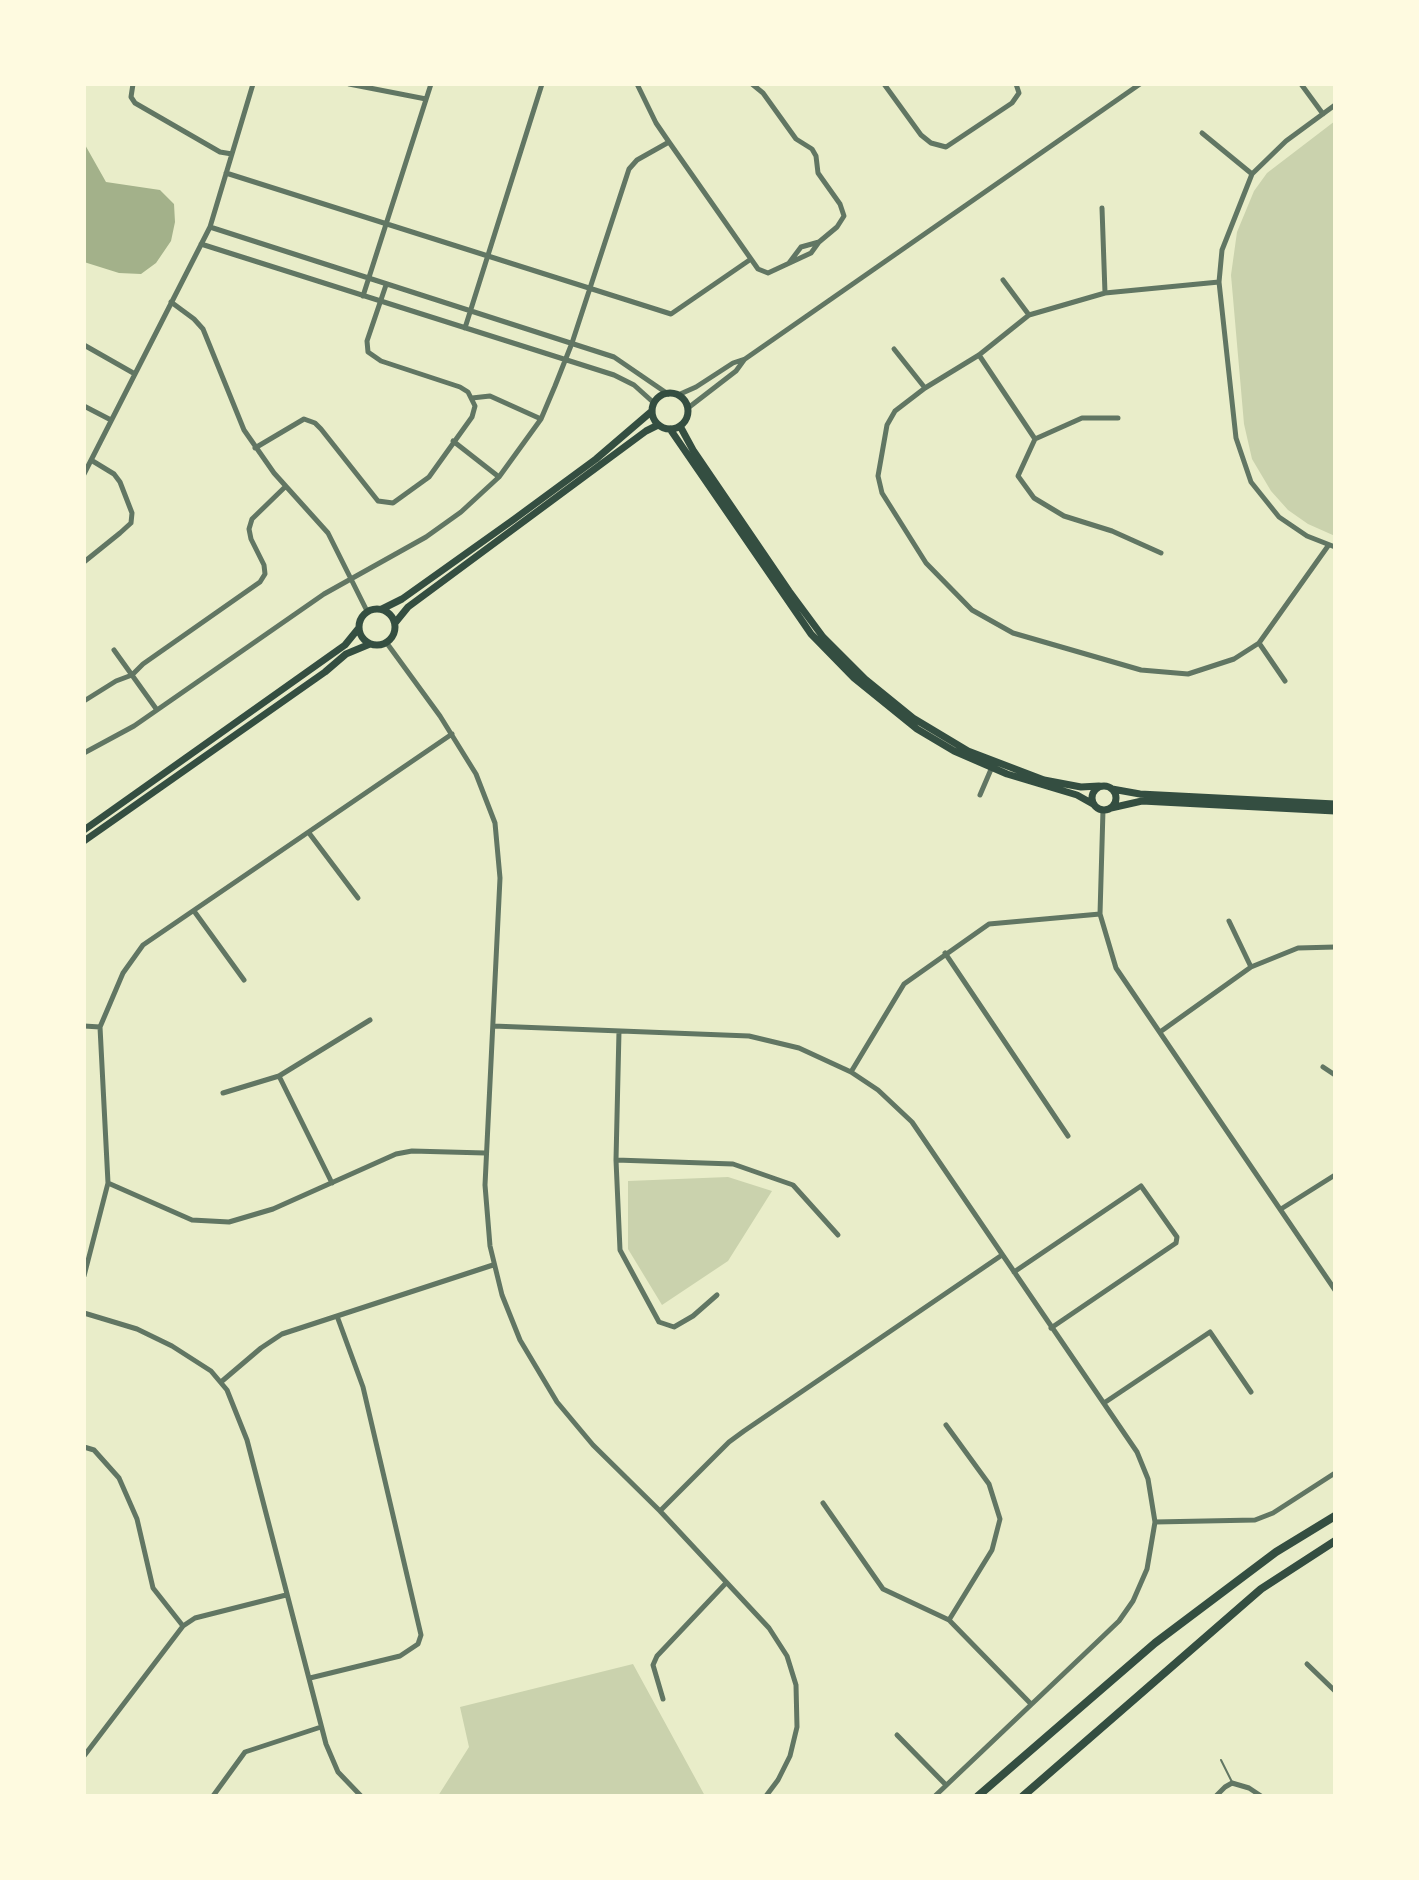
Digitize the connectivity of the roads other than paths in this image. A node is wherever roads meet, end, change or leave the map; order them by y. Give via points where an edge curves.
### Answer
1 (133, 84) edge
2 (253, 84) edge
3 (349, 84) edge
4 (431, 84) edge
5 (542, 84) edge
6 (637, 84) edge
7 (752, 84) edge
8 (762, 84) edge
9 (884, 84) edge
10 (1016, 84) edge
11 (1140, 84) edge
12 (1301, 84) edge
13 (763, 93) junction
14 (426, 99) junction
15 (1335, 105) edge
16 (1323, 114) junction
17 (1202, 133) dead end
18 (669, 142) junction
19 (232, 154) junction
20 (226, 173) junction
21 (1252, 174) junction
22 (1102, 208) dead end
23 (387, 222) junction
24 (210, 227) junction
25 (819, 242) junction
26 (201, 244) junction
27 (488, 254) junction
28 (751, 259) junction
29 (789, 263) junction
30 (369, 280) junction
31 (1003, 280) dead end
32 (1219, 282) junction
33 (386, 285) junction
34 (590, 287) junction
35 (1105, 293) junction
36 (363, 296) junction
37 (380, 301) junction
38 (171, 302) junction
39 (470, 312) junction
40 (1029, 315) junction
41 (465, 328) junction
42 (572, 343) junction
43 (84, 345) edge
44 (894, 349) dead end
45 (979, 355) junction
46 (745, 359) junction
47 (566, 360) junction
48 (135, 374) junction
49 (925, 388) junction
50 (668, 394) junction
51 (678, 395) junction
52 (472, 398) junction
53 (84, 406) edge
54 (653, 407) junction
55 (688, 408) junction
56 (1118, 418) dead end
57 (541, 419) junction
58 (111, 420) junction
59 (658, 425) junction
60 (680, 426) junction
61 (670, 429) junction
62 (1035, 439) junction
63 (453, 441) junction
64 (255, 448) junction
65 (91, 460) junction
66 (84, 474) edge
67 (499, 477) junction
68 (285, 487) junction
69 (1331, 547) edge
70 (1161, 553) dead end
71 (84, 562) edge
72 (351, 577) junction
73 (382, 609) junction
74 (367, 611) junction
75 (395, 623) junction
76 (358, 629) junction
77 (386, 642) junction
78 (1259, 643) junction
79 (370, 644) junction
80 (114, 650) dead end
81 (132, 675) junction
82 (1285, 681) dead end
83 (84, 701) edge
84 (157, 710) junction
85 (452, 734) junction
86 (84, 753) edge
87 (992, 765) junction
88 (1099, 786) junction
89 (1112, 789) junction
90 (980, 795) dead end
91 (1093, 804) junction
92 (1335, 804) edge
93 (1107, 809) junction
94 (1335, 811) edge
95 (84, 830) edge
96 (309, 833) junction
97 (84, 841) edge
98 (358, 898) dead end
99 (194, 911) junction
100 (1100, 914) junction
101 (1229, 921) dead end
102 (1335, 947) edge
103 (945, 953) junction
104 (1251, 967) junction
105 (244, 980) dead end
106 (370, 1020) dead end
107 (84, 1026) edge
108 (493, 1026) junction
109 (100, 1027) junction
110 (619, 1031) junction
111 (1160, 1032) junction
112 (1323, 1067) dead end
113 (851, 1072) junction
114 (1335, 1075) edge
115 (279, 1076) junction
116 (223, 1093) dead end
117 (1068, 1136) dead end
118 (485, 1153) junction
119 (616, 1160) junction
120 (1335, 1175) edge
121 (108, 1183) junction
122 (332, 1183) junction
123 (1281, 1209) junction
124 (838, 1235) dead end
125 (1002, 1255) junction
126 (493, 1265) junction
127 (1014, 1272) junction
128 (84, 1276) edge
129 (1335, 1290) edge
130 (717, 1295) dead end
131 (84, 1313) edge
132 (337, 1316) junction
133 (1051, 1328) junction
134 (221, 1382) junction
135 (1251, 1392) dead end
136 (1104, 1403) junction
137 (946, 1425) dead end
138 (84, 1447) edge
139 (1335, 1473) edge
140 (823, 1503) dead end
141 (660, 1511) junction
142 (1335, 1516) edge
143 (1155, 1522) junction
144 (1335, 1541) edge
145 (726, 1583) junction
146 (286, 1595) junction
147 (949, 1620) junction
148 (183, 1626) junction
149 (1307, 1664) dead end
150 (310, 1678) junction
151 (1335, 1691) edge
152 (663, 1699) dead end
153 (1031, 1704) junction
154 (321, 1727) junction
155 (897, 1735) dead end
156 (84, 1756) edge
157 (1221, 1760) dead end
158 (1232, 1783) junction
159 (946, 1785) junction
160 (213, 1796) edge
161 (361, 1796) edge
162 (766, 1796) edge
163 (935, 1796) edge
164 (978, 1796) edge
165 (1023, 1796) edge
166 (1216, 1796) edge
167 (1261, 1796) edge

1 - 19 street via 135,103
2 - 19 street
3 - 14 street
4 - 14 street
5 - 27 street
6 - 18 street
7 - 13 street
8 - 13 street
9 - 10 street via 921,135 946,147 1012,103 1019,93
11 - 46 street
12 - 16 street
13 - 25 street via 792,134 812,149 818,173 840,204 844,216
14 - 23 street
15 - 16 street
16 - 21 street
17 - 21 street
18 - 28 street
18 - 34 street via 629,169
19 - 20 street
20 - 23 street
20 - 24 street
21 - 32 street via 1222,250
22 - 35 street
23 - 27 street
23 - 30 street
24 - 26 street
24 - 30 street
25 - 29 street via 811,253
25 - 29 street via 801,247
26 - 36 street
26 - 38 street
27 - 34 street
27 - 39 street
28 - 29 street via 768,273
28 - 34 street via 671,314
30 - 33 street
30 - 36 street
31 - 40 street
32 - 35 street
32 - 69 street via 1236,438 1251,482 1279,517
33 - 37 street
33 - 39 street
34 - 42 street
35 - 40 street
36 - 37 street
37 - 41 street
37 - 52 street via 368,352 460,387
38 - 48 street
38 - 64 street via 203,329
39 - 41 street
39 - 42 street
40 - 45 street
41 - 47 street
42 - 47 street
42 - 50 street via 614,357
43 - 48 street
44 - 49 street
45 - 49 street
45 - 62 street
46 - 51 street
46 - 55 street
47 - 54 street via 634,385
47 - 57 street
48 - 58 street
49 - 78 street via 895,411 887,425 878,476 882,493 926,563 972,610 1013,633 1141,670 1188,674 1234,659
50 - 51 main road
50 - 54 main road
51 - 55 main road
52 - 57 street via 490,396
52 - 63 street via 475,411
53 - 58 street
54 - 59 main road
54 - 73 main road via 596,459
55 - 60 main road
56 - 62 street via 1082,418
57 - 67 street
58 - 65 street
59 - 61 main road
59 - 75 main road via 408,607
60 - 61 main road
60 - 87 main road via 789,591 834,649 913,718
61 - 87 main road via 829,653 917,729
62 - 70 street via 1018,476 1034,498 1064,516
63 - 64 street via 429,477 388,504 373,497 315,423 298,421
63 - 67 street
64 - 68 street
65 - 66 street
65 - 71 street via 114,474 132,513 131,523
67 - 72 street via 426,537
68 - 72 street via 328,533
68 - 81 street via 252,519 249,529 264,565 260,582
69 - 78 street
72 - 74 street
72 - 84 street
73 - 74 main road
73 - 75 main road
74 - 76 main road
75 - 77 main road
76 - 79 main road
76 - 95 main road via 345,645
77 - 79 main road
77 - 85 street
78 - 82 street
79 - 97 main road via 346,654
80 - 81 street
81 - 83 street
81 - 84 street
84 - 86 street
85 - 96 street
85 - 108 street via 476,774 495,823 500,878
87 - 88 main road via 1066,785
87 - 90 street
87 - 91 main road
88 - 89 main road
88 - 91 main road
89 - 92 main road
89 - 93 main road via 1116,798
91 - 93 main road
93 - 94 main road via 1142,801
93 - 100 street
96 - 98 street
96 - 99 street
99 - 105 street
99 - 109 street via 143,945 123,973
100 - 103 street via 989,924
100 - 111 street via 1116,968
101 - 104 street
102 - 104 street via 1298,948
103 - 113 street via 904,984
103 - 117 street
104 - 111 street
106 - 115 street
107 - 109 street
108 - 110 street
108 - 118 street
109 - 121 street
110 - 113 street via 767,1039
110 - 119 street
111 - 123 street
112 - 114 street
113 - 125 street via 912,1122
115 - 116 street
115 - 122 street
118 - 122 street via 396,1154
118 - 126 street
119 - 124 street via 733,1164 793,1185
119 - 130 street via 620,1250 659,1322 674,1327
120 - 123 street
121 - 122 street via 192,1220 229,1222
121 - 128 street
123 - 129 street
125 - 127 street
125 - 141 street via 729,1442
126 - 132 street
126 - 141 street via 520,1340 557,1402
127 - 133 street
127 - 133 street via 1141,1186 1177,1237 1176,1243
131 - 134 street via 153,1336 204,1364
132 - 134 street via 282,1334
132 - 150 street via 363,1387 421,1635 418,1644 400,1656
133 - 136 street
134 - 146 street via 247,1440
135 - 136 street via 1210,1332
136 - 143 street via 1137,1452
137 - 147 street via 989,1484 1000,1519 992,1550
138 - 148 street via 94,1450 119,1478 137,1519 153,1588
139 - 143 street via 1255,1520
140 - 147 street via 883,1589
141 - 145 street
142 - 164 highway via 1276,1552 1155,1643
143 - 153 street via 1147,1569 1133,1601 1119,1621
144 - 165 highway via 1261,1589
145 - 152 street via 657,1656 653,1665
145 - 162 street via 769,1628 787,1656 796,1685 794,1743
146 - 148 street via 195,1618
146 - 150 street
147 - 153 street
148 - 156 street
149 - 151 street
150 - 154 street
153 - 159 street
154 - 160 street via 245,1752
154 - 161 street via 338,1772
155 - 159 street
157 - 158 lane
158 - 166 street
158 - 167 street
159 - 163 street

